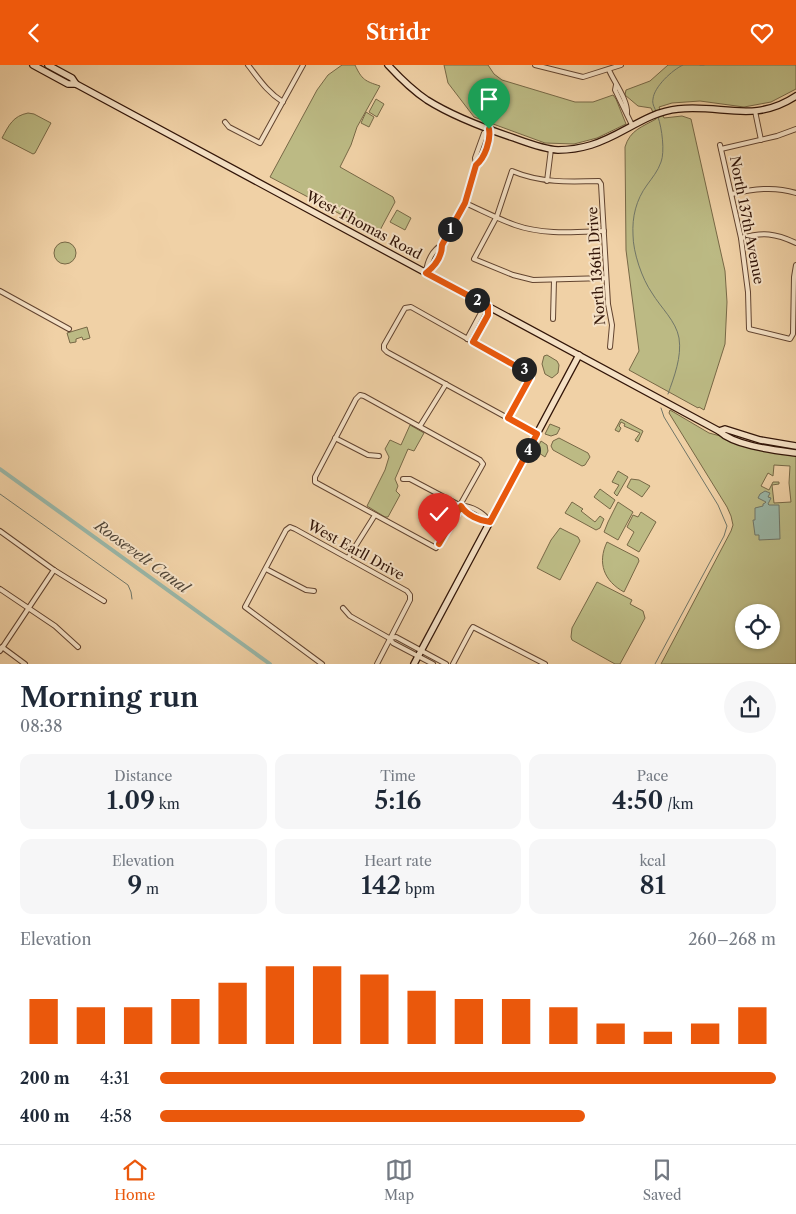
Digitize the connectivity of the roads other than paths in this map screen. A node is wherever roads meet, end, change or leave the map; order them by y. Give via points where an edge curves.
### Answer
1 (33, 65) edge
2 (48, 65) edge
3 (248, 65) edge
4 (303, 65) edge
5 (388, 65) edge
6 (535, 65) edge
7 (622, 65) edge
8 (609, 70) junction
9 (76, 84) junction
10 (796, 96) edge
11 (283, 101) junction
12 (755, 111) junction
13 (225, 122) dead end
14 (632, 125) junction
15 (489, 129) junction
16 (796, 130) edge
17 (762, 140) junction
18 (551, 149) junction
19 (548, 181) junction
20 (796, 193) edge
21 (732, 194) junction
22 (465, 203) junction
23 (497, 216) junction
24 (604, 231) junction
25 (741, 238) junction
26 (796, 243) edge
27 (796, 265) edge
28 (426, 273) junction
29 (606, 278) junction
30 (554, 280) junction
31 (0, 291) edge
32 (488, 306) junction
33 (795, 317) edge
34 (553, 319) dead end
35 (69, 329) dead end
36 (467, 339) junction
37 (473, 342) junction
38 (610, 347) dead end
39 (579, 355) junction
40 (446, 384) junction
41 (508, 418) junction
42 (420, 427) junction
43 (719, 431) junction
44 (537, 434) junction
45 (335, 438) junction
46 (796, 446) edge
47 (796, 453) edge
48 (379, 456) dead end
49 (403, 479) dead end
50 (461, 506) junction
51 (375, 515) junction
52 (490, 522) junction
53 (0, 531) edge
54 (348, 558) junction
55 (266, 569) junction
56 (54, 570) junction
57 (0, 589) edge
58 (314, 591) dead end
59 (104, 601) dead end
60 (28, 609) junction
61 (344, 609) dead end
62 (389, 638) junction
63 (78, 647) dead end
64 (1, 648) edge
65 (420, 653) junction
66 (25, 664) edge
67 (322, 664) edge
68 (377, 664) edge
69 (414, 664) edge
70 (433, 664) edge
71 (446, 664) edge
72 (452, 664) edge
73 (544, 664) edge

1 - 9 main road, West Thomas Road via 68,84
2 - 9 main road, West Thomas Road via 72,78
3 - 11 street via 260,83
4 - 11 street
5 - 15 main road via 429,101
6 - 8 street via 583,77
7 - 8 street
8 - 14 street
9 - 28 main road, West Thomas Road
10 - 12 main road
11 - 13 street via 260,143
12 - 14 main road via 691,108 661,112
12 - 17 street
14 - 18 main road via 590,146
15 - 18 main road
15 - 22 street via 484,133 475,159
16 - 17 street
17 - 21 street, North 137th Avenue via 721,147
18 - 19 street
19 - 23 street via 512,171
19 - 24 street, North 136th Drive via 599,181
20 - 21 street via 761,189
21 - 25 street, North 137th Avenue
22 - 23 street
22 - 28 street via 442,245 442,252 433,268
23 - 24 street via 515,225 542,231
23 - 30 street via 474,259 513,275 533,280
24 - 29 street, North 136th Drive
25 - 26 street via 770,233
25 - 33 street, North 137th Avenue via 749,329 790,339
27 - 33 street
28 - 32 main road, West Thomas Road
29 - 30 street
29 - 38 street, North 136th Drive via 612,325
30 - 34 street
31 - 35 street
32 - 36 street
32 - 37 street via 488,315
32 - 39 main road, West Thomas Road
36 - 37 street
36 - 40 street via 408,307 403,310 384,345 384,349
37 - 41 street via 530,374
39 - 43 main road, West Thomas Road
39 - 44 main road
40 - 41 street
40 - 42 street
41 - 44 street
42 - 45 street via 360,395
42 - 50 street via 483,464
43 - 46 main road, West Thomas Road via 725,429 760,440
43 - 47 main road, West Thomas Road via 746,443
44 - 52 main road
45 - 48 street via 368,455
45 - 51 street via 315,482
49 - 50 street via 410,479
50 - 51 street via 436,548
50 - 52 street via 467,505
51 - 54 street
52 - 65 main road
53 - 56 street
54 - 55 street, West Earll Drive via 290,527
54 - 62 street, West Earll Drive via 410,595
55 - 58 street
55 - 67 street via 245,607
56 - 59 street
56 - 60 street
57 - 60 street
60 - 63 street via 62,631
60 - 64 street
61 - 62 street via 350,616
62 - 65 street via 393,643
62 - 68 street
64 - 66 street
65 - 69 main road
65 - 70 street
65 - 71 street
72 - 73 street via 473,627

